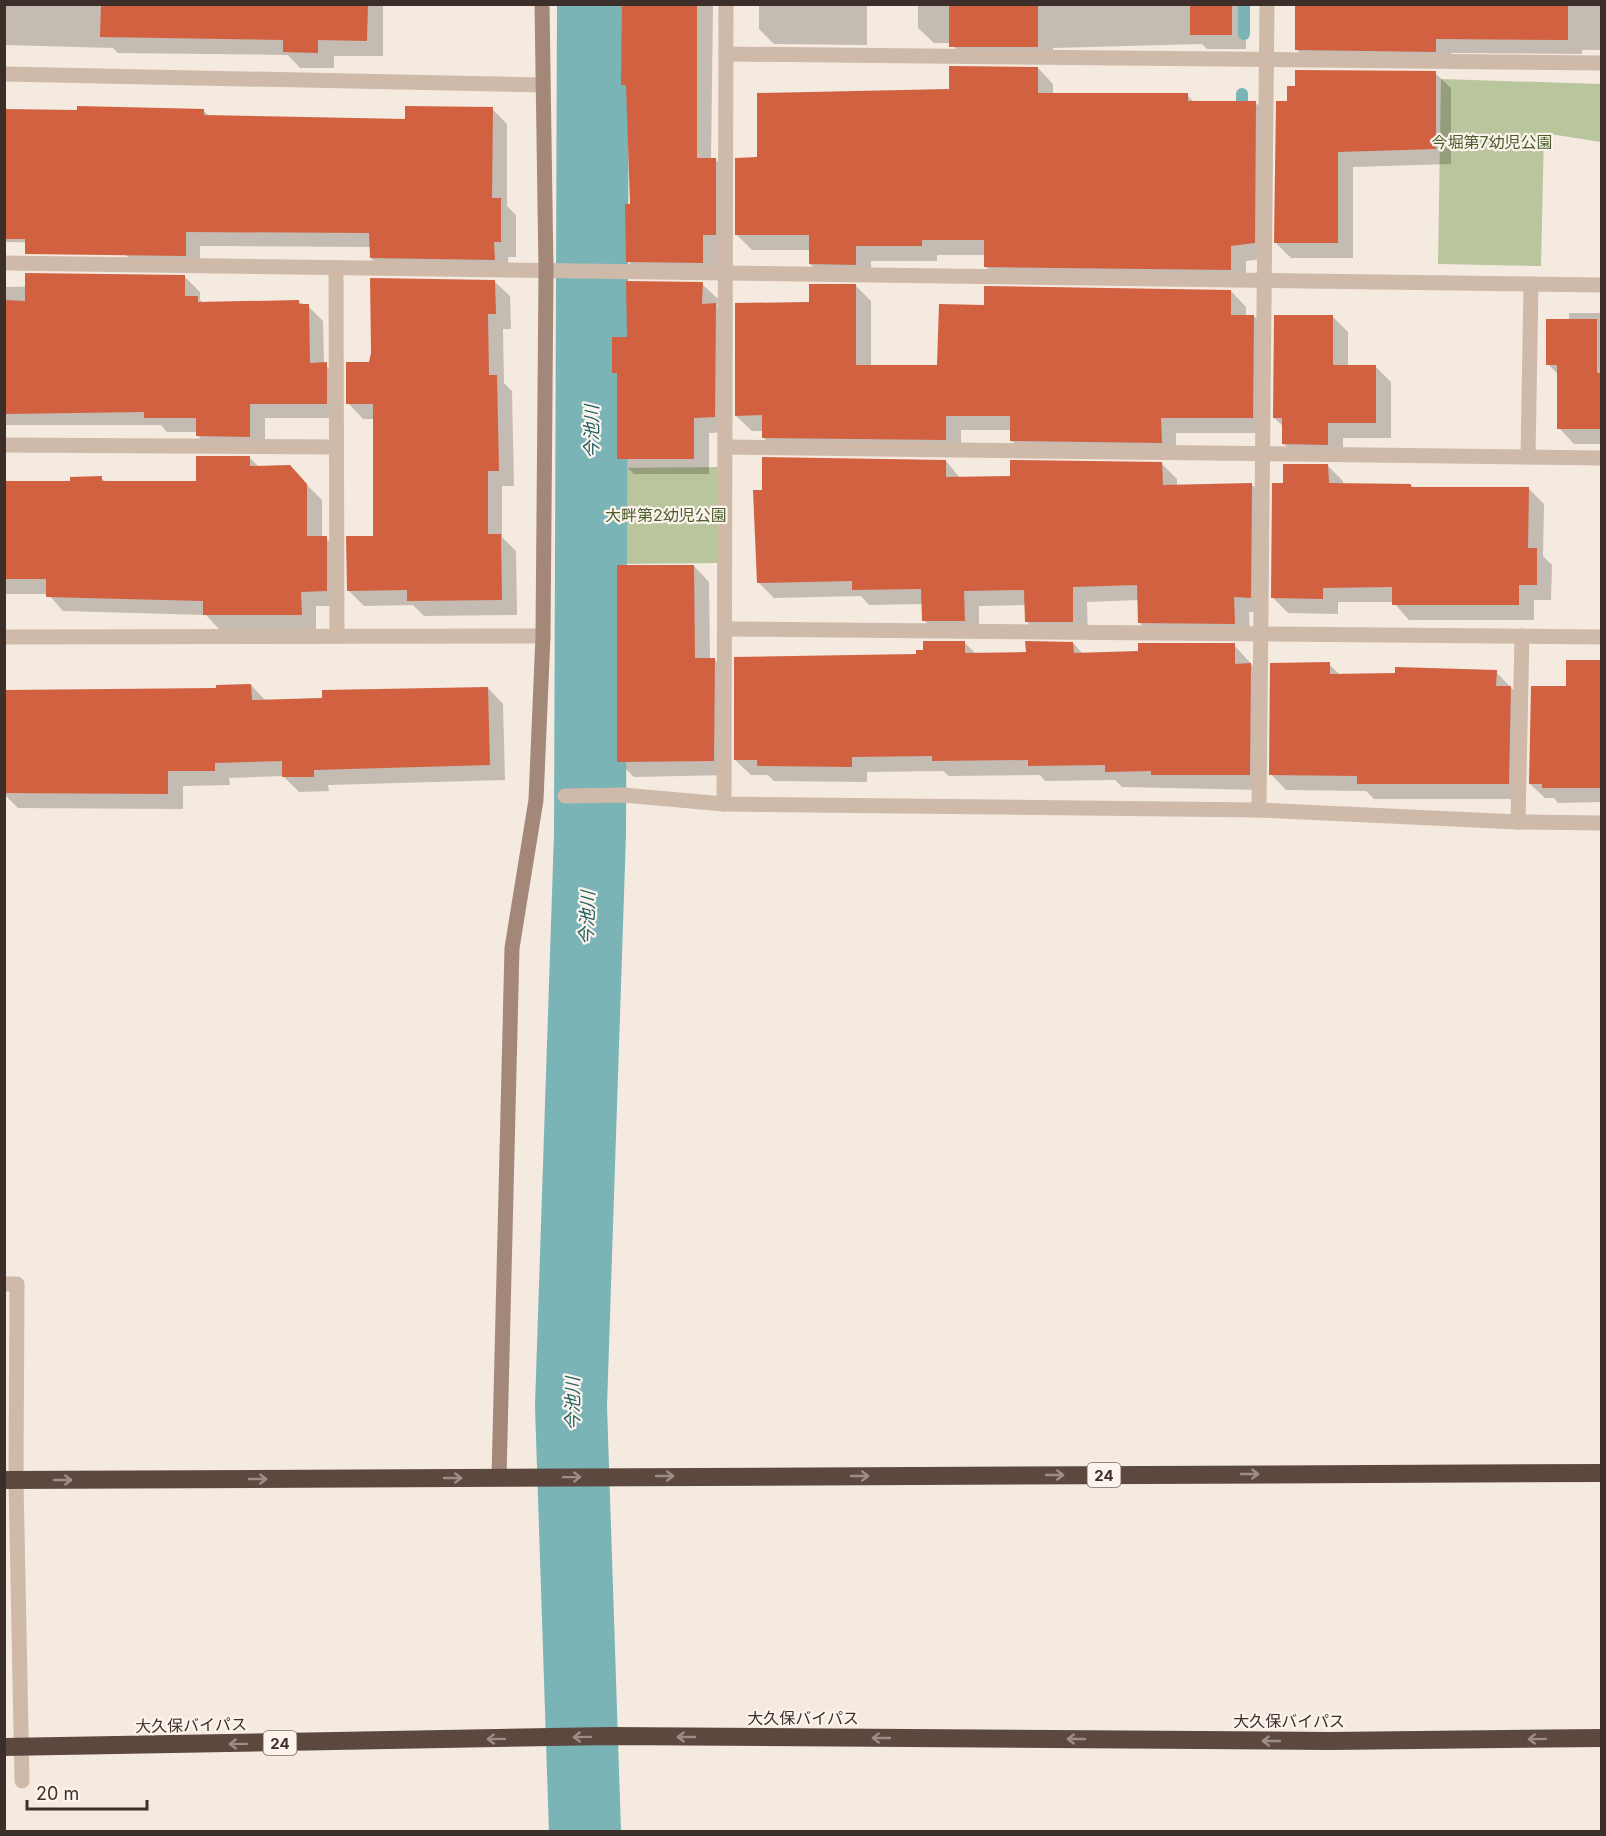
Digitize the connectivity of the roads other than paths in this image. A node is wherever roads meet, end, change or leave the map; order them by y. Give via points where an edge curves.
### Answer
1 (542, 4) edge
2 (726, 4) edge
3 (1267, 4) edge
4 (726, 54) junction
5 (1266, 59) junction
6 (1602, 63) edge
7 (4, 74) edge
8 (543, 85) junction
9 (4, 263) edge
10 (336, 268) junction
11 (546, 271) junction
12 (726, 273) junction
13 (1265, 280) junction
14 (1531, 284) junction
15 (1602, 285) edge
16 (4, 445) edge
17 (336, 447) junction
18 (726, 447) junction
19 (1263, 453) junction
20 (1528, 457) junction
21 (1602, 458) edge
22 (725, 628) junction
23 (1261, 633) junction
24 (337, 636) junction
25 (543, 636) junction
26 (1522, 636) junction
27 (4, 637) edge
28 (1602, 637) edge
29 (565, 796) dead end
30 (724, 804) junction
31 (1259, 810) junction
32 (1518, 822) junction
33 (1602, 823) edge
34 (4, 1284) edge
35 (1602, 1473) edge
36 (499, 1478) junction
37 (10, 1480) edge
38 (1602, 1738) edge
39 (13, 1748) edge
40 (22, 1782) dead end

1 - 8 street
2 - 4 street
3 - 5 street
4 - 5 street
4 - 12 street
5 - 6 street
5 - 13 street
7 - 8 street
8 - 11 street
9 - 10 street
10 - 11 street
10 - 17 street
11 - 12 street
11 - 25 street
12 - 13 street
12 - 18 street
13 - 14 street
13 - 19 street
14 - 15 street
14 - 20 street
16 - 17 street
17 - 24 street
18 - 19 street
18 - 22 street
19 - 20 street
19 - 23 street
20 - 21 street
22 - 23 street
22 - 30 street
23 - 26 street
23 - 31 street
24 - 25 street
24 - 27 street
25 - 36 street via 536,800 512,948
26 - 28 street
26 - 32 street
29 - 30 street via 623,795
30 - 31 street
31 - 32 street
32 - 33 street
34 - 37 street via 17,1284
36 -> 35 highway, 24
37 -> 36 highway, 24
37 - 39 street
38 -> 39 highway, 大久保バイパス / 24 via 1330,1741 610,1736
39 - 40 street

